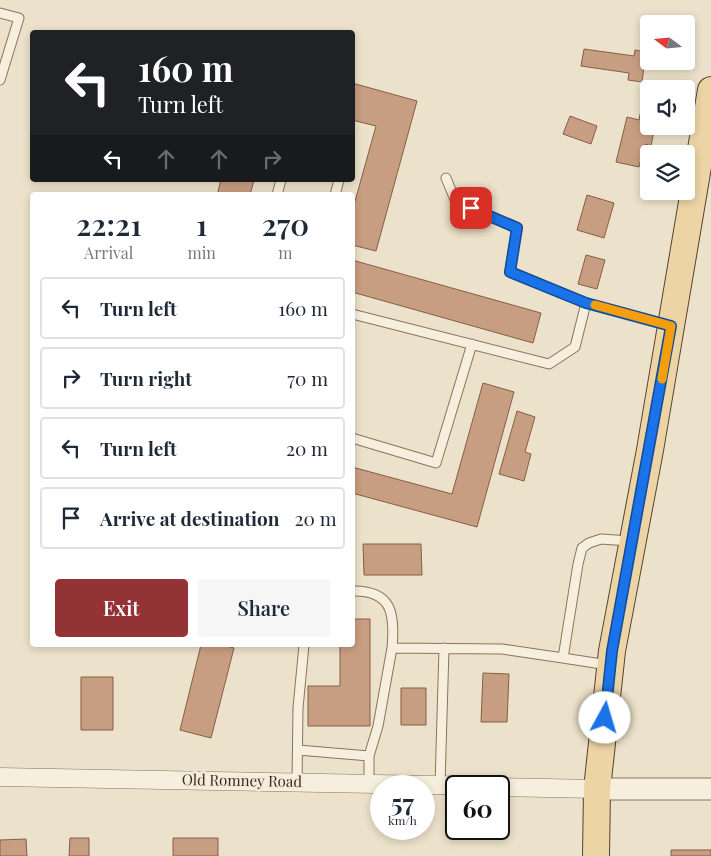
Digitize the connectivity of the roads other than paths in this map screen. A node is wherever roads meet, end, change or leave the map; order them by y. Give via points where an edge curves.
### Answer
1 (0, 13) edge
2 (0, 80) edge
3 (711, 90) edge
4 (446, 178) dead end
5 (586, 303) junction
6 (355, 315) edge
7 (671, 326) junction
8 (472, 344) junction
9 (355, 439) edge
10 (632, 542) junction
11 (355, 591) edge
12 (304, 647) edge
13 (392, 648) junction
14 (444, 648) junction
15 (563, 658) junction
16 (610, 665) junction
17 (298, 750) junction
18 (368, 756) junction
19 (0, 777) edge
20 (298, 782) junction
21 (369, 784) junction
22 (440, 785) junction
23 (445, 785) edge
24 (510, 786) edge
25 (597, 788) junction
26 (711, 789) edge
27 (596, 856) edge

1 - 2 lane via 18,18
3 - 7 main road
4 - 5 lane via 456,202 517,228 510,272
5 - 7 lane
5 - 8 lane via 575,347 549,364
6 - 8 lane
7 - 10 main road
8 - 9 lane via 436,463
10 - 15 lane via 601,538 582,548
10 - 16 main road
11 - 13 lane via 368,591 390,608 394,624
12 - 17 lane
13 - 14 lane
13 - 18 lane via 378,726
14 - 15 lane via 502,649
14 - 22 lane
15 - 16 lane
16 - 25 main road
17 - 18 lane
17 - 20 lane
18 - 21 lane
19 - 20 street, Old Romney Road
20 - 21 street, Old Romney Road
21 - 22 street, Old Romney Road
22 - 23 street, Old Romney Road
24 - 25 street
25 - 26 street
25 - 27 main road

